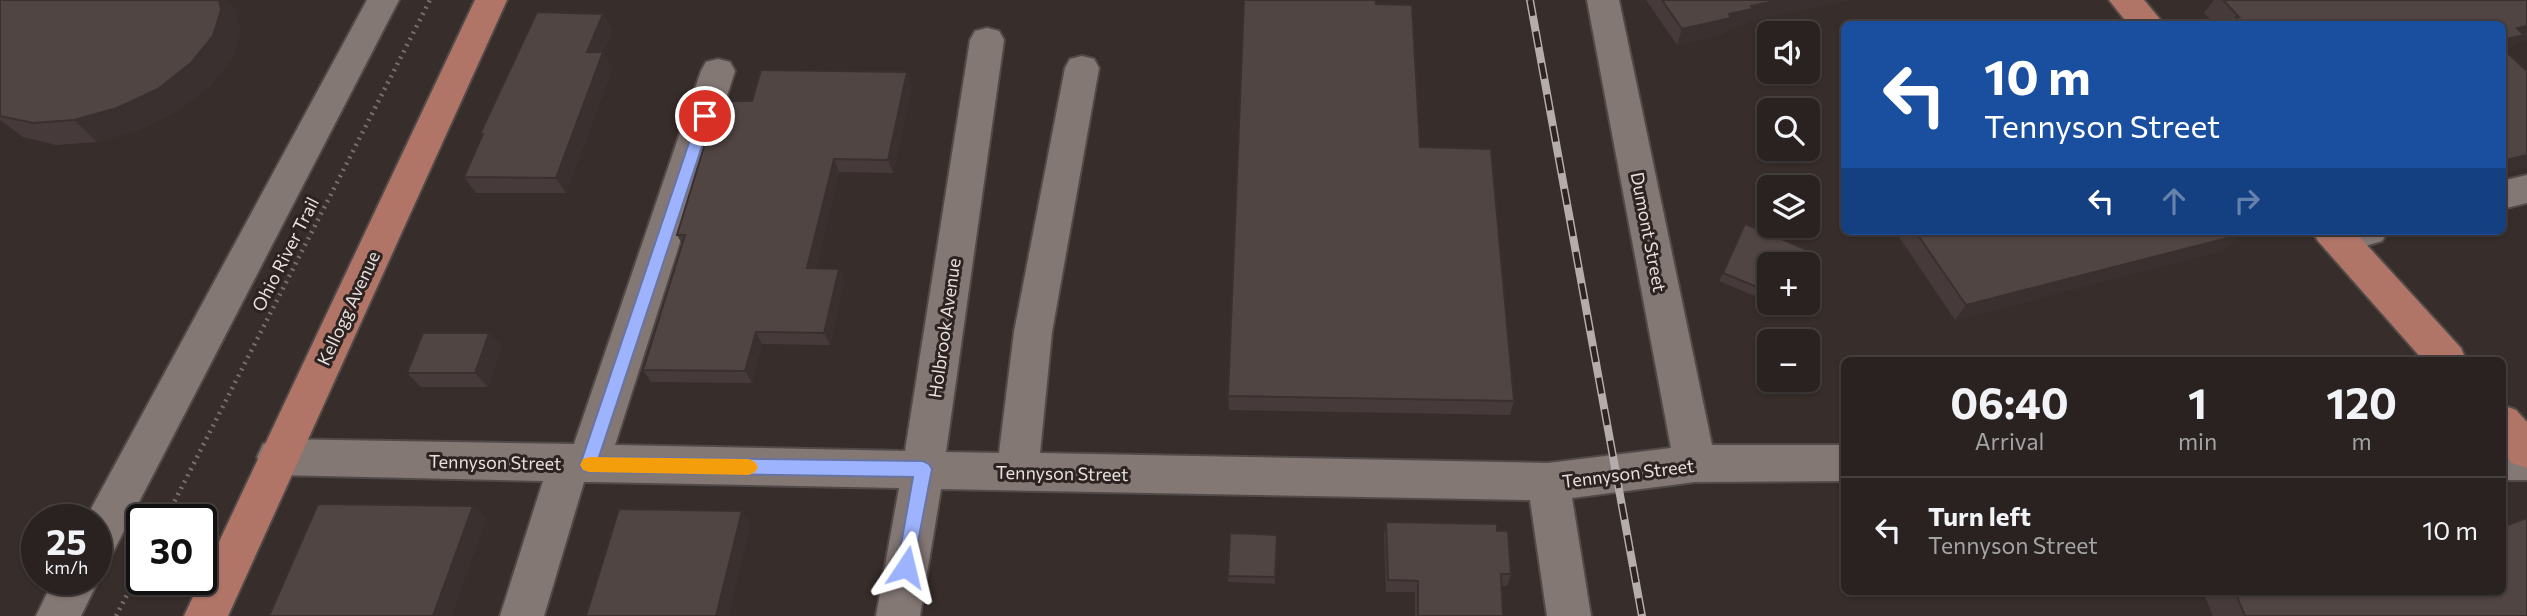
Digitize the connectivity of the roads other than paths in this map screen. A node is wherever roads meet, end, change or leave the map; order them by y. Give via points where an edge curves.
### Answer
1 (383, 0) edge
2 (491, 0) edge
3 (1604, 0) edge
4 (987, 40) dead end
5 (1082, 68) dead end
6 (718, 71) dead end
7 (2527, 189) edge
8 (2506, 194) edge
9 (2347, 235) edge
10 (2445, 357) edge
11 (2506, 427) edge
12 (2527, 450) edge
13 (278, 457) junction
14 (2506, 462) edge
15 (1841, 463) edge
16 (2527, 463) edge
17 (579, 464) junction
18 (1695, 464) junction
19 (923, 469) junction
20 (1017, 471) junction
21 (1548, 482) junction
22 (112, 512) edge
23 (69, 595) edge
24 (58, 616) edge
25 (206, 616) edge
26 (523, 616) edge
27 (898, 616) edge
28 (1569, 616) edge

1 - 22 street
2 - 13 main road, Kellogg Avenue
3 - 18 street, Dumont Street
4 - 19 street, Holbrook Avenue
5 - 20 street via 1033,332
6 - 17 street
7 - 8 street
9 - 10 main road
11 - 12 main road
13 - 17 street, Tennyson Street
13 - 25 main road, Kellogg Avenue
14 - 16 street
15 - 18 street, Tennyson Street
17 - 19 street, Tennyson Street
17 - 26 street
18 - 21 street, Tennyson Street
19 - 20 street, Tennyson Street
19 - 27 street, Holbrook Avenue
20 - 21 street, Tennyson Street
21 - 28 street
23 - 24 street

